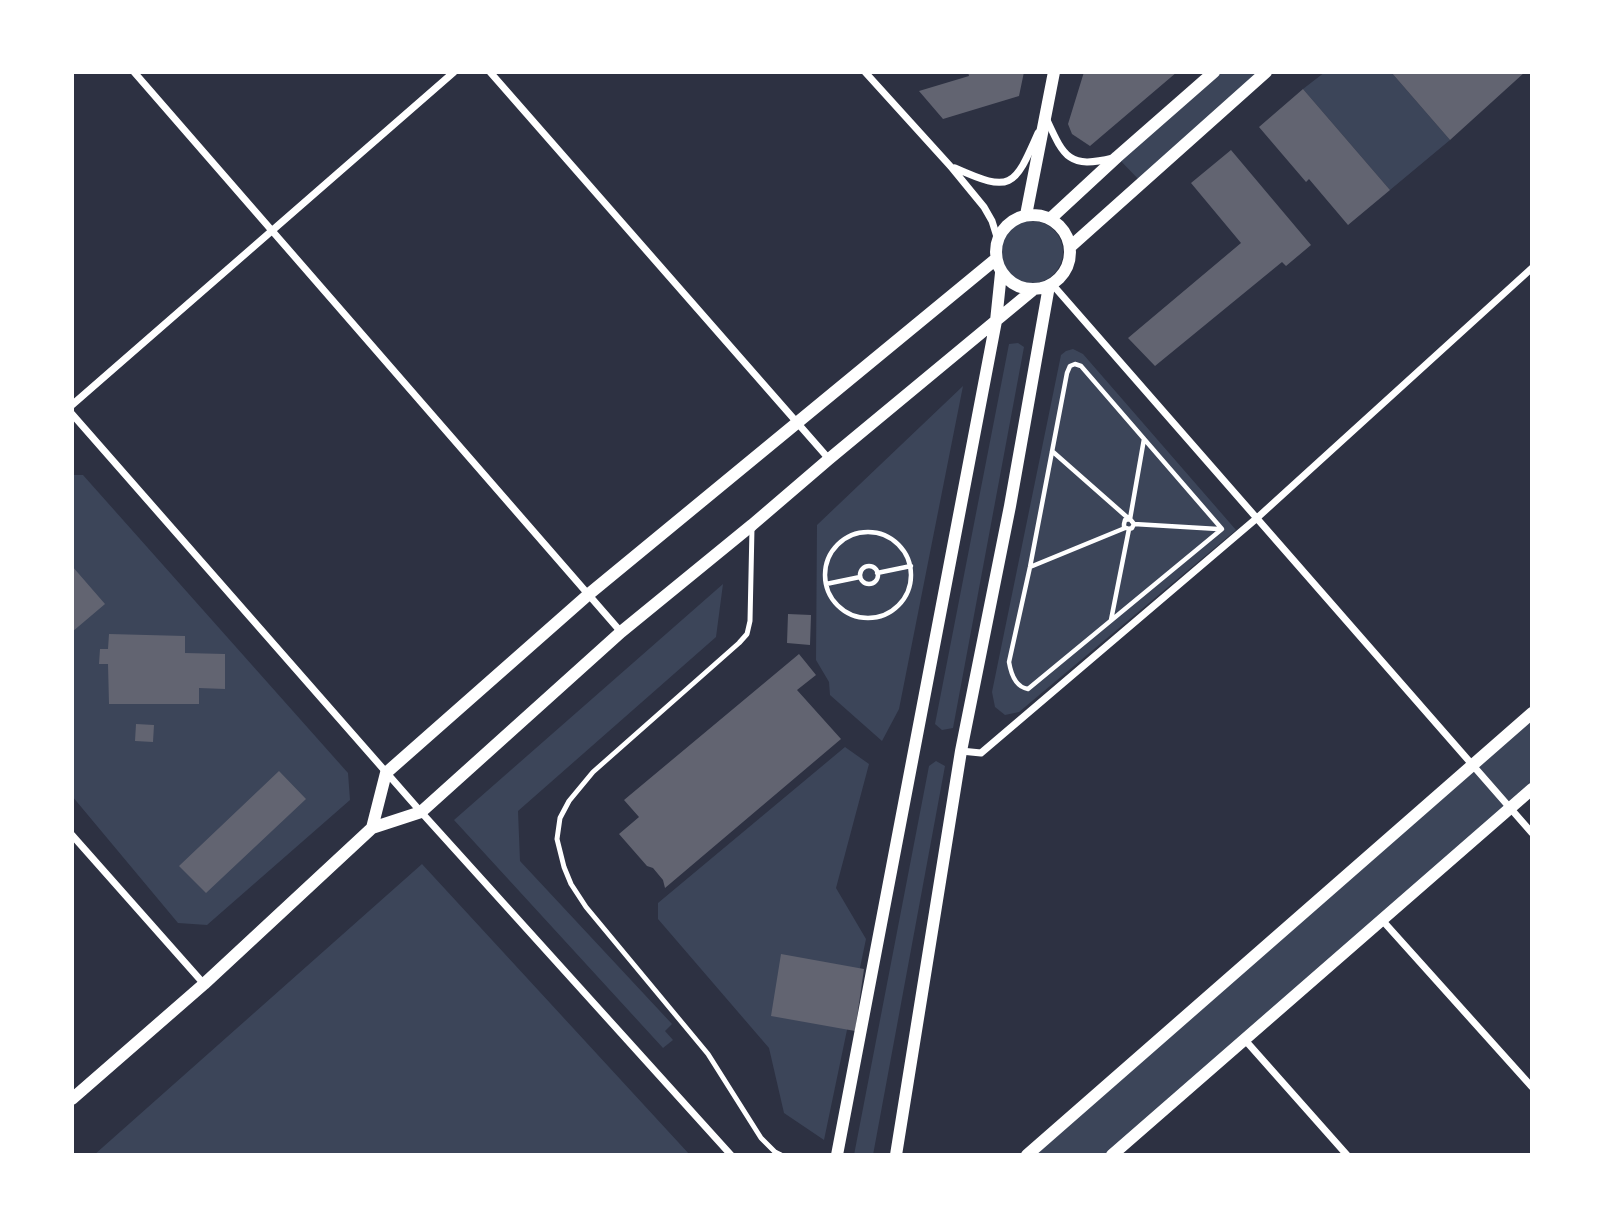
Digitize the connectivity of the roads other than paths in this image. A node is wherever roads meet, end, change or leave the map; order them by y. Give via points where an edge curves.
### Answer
1 (134, 72) edge
2 (454, 72) edge
3 (490, 72) edge
4 (865, 72) edge
5 (1054, 72) edge
6 (1214, 72) edge
7 (1266, 72) edge
8 (1045, 117) junction
9 (1117, 157) junction
10 (953, 168) junction
11 (1026, 215) junction
12 (1050, 219) junction
13 (272, 230) junction
14 (996, 245) junction
15 (1070, 247) junction
16 (996, 259) junction
17 (1532, 268) edge
18 (1001, 273) junction
19 (1051, 285) junction
20 (1033, 290) junction
21 (996, 321) junction
22 (72, 405) edge
23 (72, 414) edge
24 (798, 424) junction
25 (829, 459) junction
26 (1257, 519) junction
27 (752, 525) junction
28 (589, 594) junction
29 (621, 632) junction
30 (1532, 713) edge
31 (961, 751) junction
32 (1473, 765) junction
33 (386, 773) junction
34 (1532, 789) edge
35 (1510, 808) junction
36 (421, 812) junction
37 (372, 828) junction
38 (1532, 833) edge
39 (72, 835) edge
40 (1382, 920) junction
41 (204, 984) junction
42 (1245, 1040) junction
43 (1532, 1087) edge
44 (72, 1099) edge
45 (731, 1155) edge
46 (781, 1155) edge
47 (837, 1155) edge
48 (896, 1155) edge
49 (1027, 1155) edge
50 (1112, 1155) edge
51 (1347, 1155) edge

1 - 13 street
2 - 13 street
3 - 24 street
4 - 10 street
5 - 8 street
6 - 9 street
7 - 15 street
8 - 9 street via 1059,146 1072,159 1094,163
8 - 10 street via 1016,177 992,183
8 - 11 street
9 - 12 street
10 - 14 street via 985,207
11 - 12 street
11 - 14 street via 1012,220
12 - 15 street via 1065,233
13 - 22 street
13 - 28 street
14 - 16 street
15 - 19 street via 1063,274
16 - 18 street
16 - 24 street
17 - 26 street
18 - 20 street via 1021,288
18 - 21 street
19 - 20 street
19 - 26 street
19 - 31 street
20 - 21 street
21 - 25 street
21 - 47 street
23 - 33 street
24 - 25 street
24 - 28 street
25 - 27 street
26 - 31 street via 981,752
26 - 32 street
27 - 29 street
27 - 46 lane via 747,634 593,772 569,801 557,839 567,876 586,907 708,1054 761,1138
28 - 29 street
28 - 33 street
29 - 36 street
30 - 32 street
31 - 48 street
32 - 35 street
32 - 49 street
33 - 36 street
33 - 37 street
34 - 35 street
35 - 38 street
35 - 40 street
36 - 37 street
36 - 45 street
37 - 41 street
39 - 41 street
40 - 42 street
40 - 43 street
41 - 44 street
42 - 50 street
42 - 51 street

